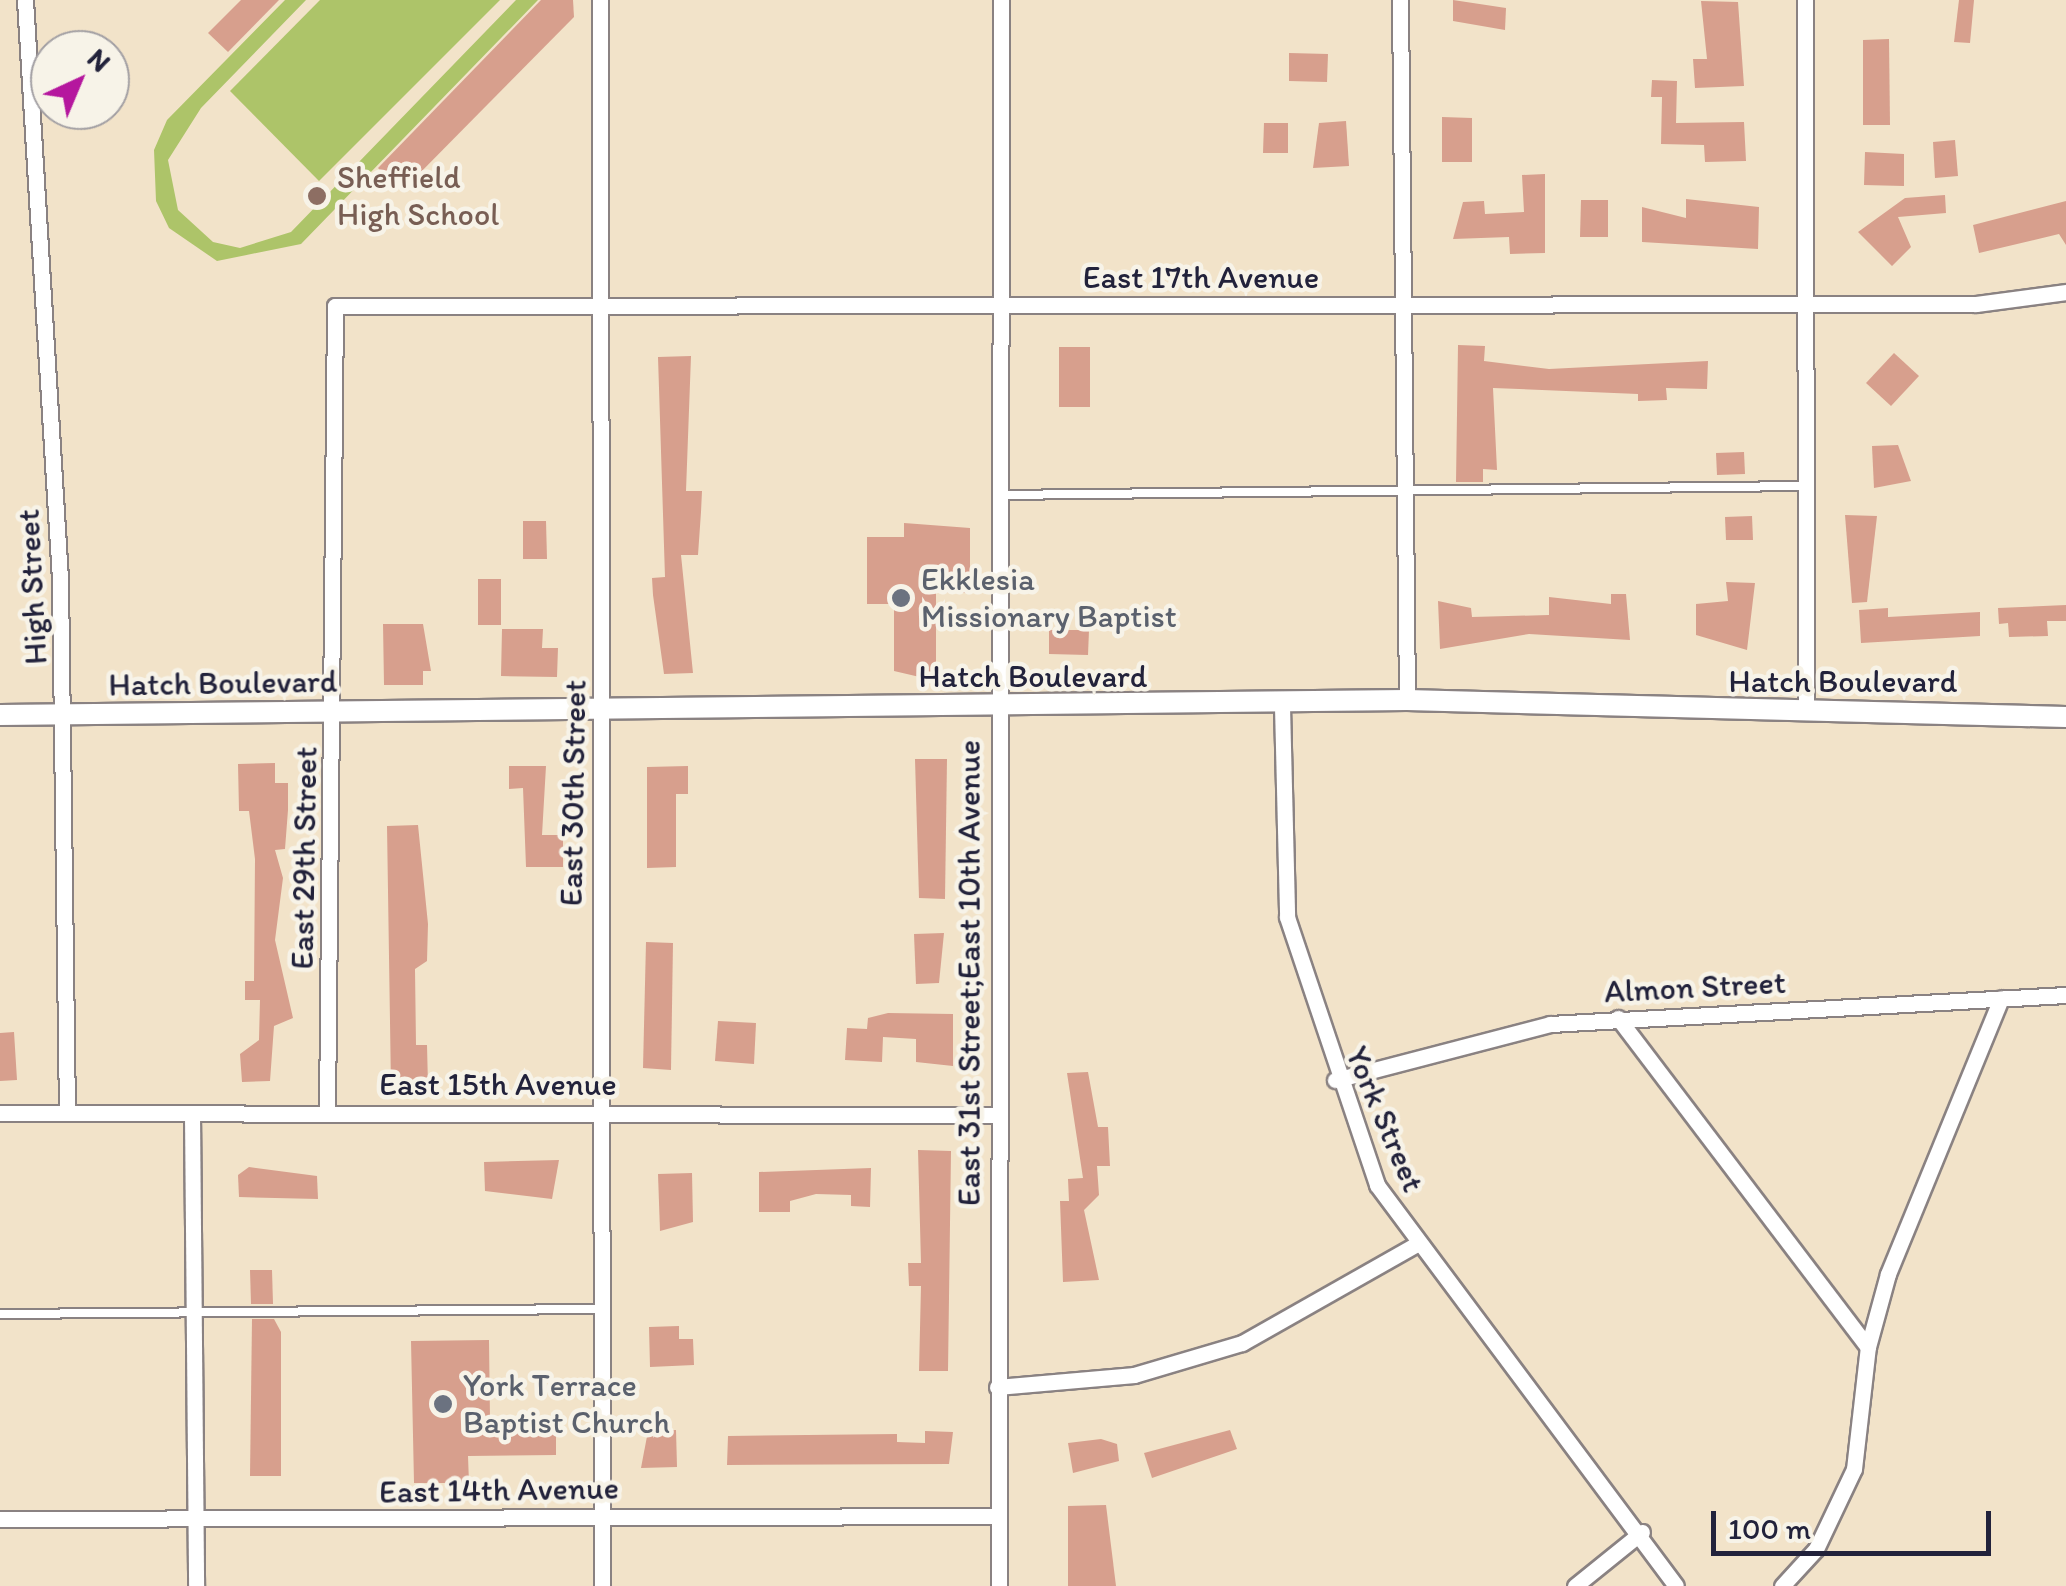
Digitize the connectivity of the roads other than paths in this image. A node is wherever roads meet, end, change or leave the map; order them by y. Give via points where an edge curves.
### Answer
1 (25, 0) edge
2 (600, 0) edge
3 (1001, 0) edge
4 (1400, 0) edge
5 (1805, 0) edge
6 (2066, 292) edge
7 (600, 302) junction
8 (1400, 303) junction
9 (1802, 303) junction
10 (335, 306) joint
11 (1001, 306) junction
12 (1802, 486) junction
13 (1404, 492) junction
14 (999, 495) junction
15 (1406, 700) junction
16 (997, 704) junction
17 (1282, 706) junction
18 (602, 709) junction
19 (1806, 710) junction
20 (335, 712) junction
21 (0, 715) edge
22 (65, 715) junction
23 (2066, 717) edge
24 (2066, 995) edge
25 (2001, 998) junction
26 (1618, 1018) junction
27 (1335, 1080) junction
28 (596, 1111) junction
29 (67, 1112) junction
30 (327, 1112) junction
31 (0, 1113) edge
32 (192, 1114) junction
33 (996, 1114) junction
34 (1415, 1245) junction
35 (596, 1309) junction
36 (195, 1313) junction
37 (0, 1314) edge
38 (1868, 1347) junction
39 (997, 1387) junction
40 (601, 1516) junction
41 (998, 1516) junction
42 (198, 1517) junction
43 (0, 1519) edge
44 (1642, 1532) junction
45 (196, 1586) edge
46 (602, 1586) edge
47 (999, 1586) edge
48 (1575, 1586) edge
49 (1676, 1586) edge
50 (1782, 1586) edge

1 - 22 street, High Street
2 - 7 street, East 30th Street
3 - 11 street, East 31st Street;East 10th Avenue
4 - 8 street
5 - 9 street
6 - 9 street, East 17th Avenue via 1976,304
7 - 10 street, East 17th Avenue
7 - 11 street, East 17th Avenue
7 - 18 street, East 30th Street
8 - 9 street, East 17th Avenue
8 - 11 street, East 17th Avenue
8 - 13 street
9 - 12 street
10 - 20 street, East 29th Street
11 - 14 street, East 31st Street;East 10th Avenue
12 - 13 lane
12 - 19 street
13 - 14 lane
13 - 15 street
14 - 16 street, East 31st Street;East 10th Avenue
15 - 17 main road, Hatch Boulevard
15 - 19 main road, Hatch Boulevard
16 - 17 main road, Hatch Boulevard
16 - 18 main road, Hatch Boulevard
16 - 33 street, East 31st Street;East 10th Avenue
17 - 27 street, York Street via 1287,918
18 - 20 main road, Hatch Boulevard
18 - 28 street, East 30th Street
19 - 23 main road, Hatch Boulevard
20 - 22 main road, Hatch Boulevard
20 - 30 street, East 29th Street
21 - 22 main road, Hatch Boulevard
22 - 29 street, High Street
24 - 25 street, Almon Street
25 - 26 street, Almon Street
25 - 38 street via 1898,1246
26 - 27 street, Almon Street via 1516,1030
26 - 38 street
27 - 34 street, York Street via 1377,1185
28 - 30 street, East 15th Avenue
28 - 33 street, East 15th Avenue
28 - 35 street, East 30th Street
29 - 31 street, East 15th Avenue
29 - 32 street, East 15th Avenue
30 - 32 street, East 15th Avenue
32 - 36 street
33 - 39 street, East 31st Street;East 10th Avenue
34 - 39 street via 1242,1343 1134,1375
34 - 44 street, York Street
35 - 36 lane
35 - 40 street, East 30th Street
36 - 37 lane
36 - 42 street
38 - 50 street via 1854,1469 1816,1549
39 - 41 street, East 31st Street;East 10th Avenue
40 - 41 street, East 14th Avenue
40 - 42 street, East 14th Avenue
40 - 46 street, East 30th Street
41 - 47 street, East 31st Street;East 10th Avenue
42 - 43 street, East 14th Avenue
42 - 45 street
44 - 48 street
44 - 49 street, York Street

